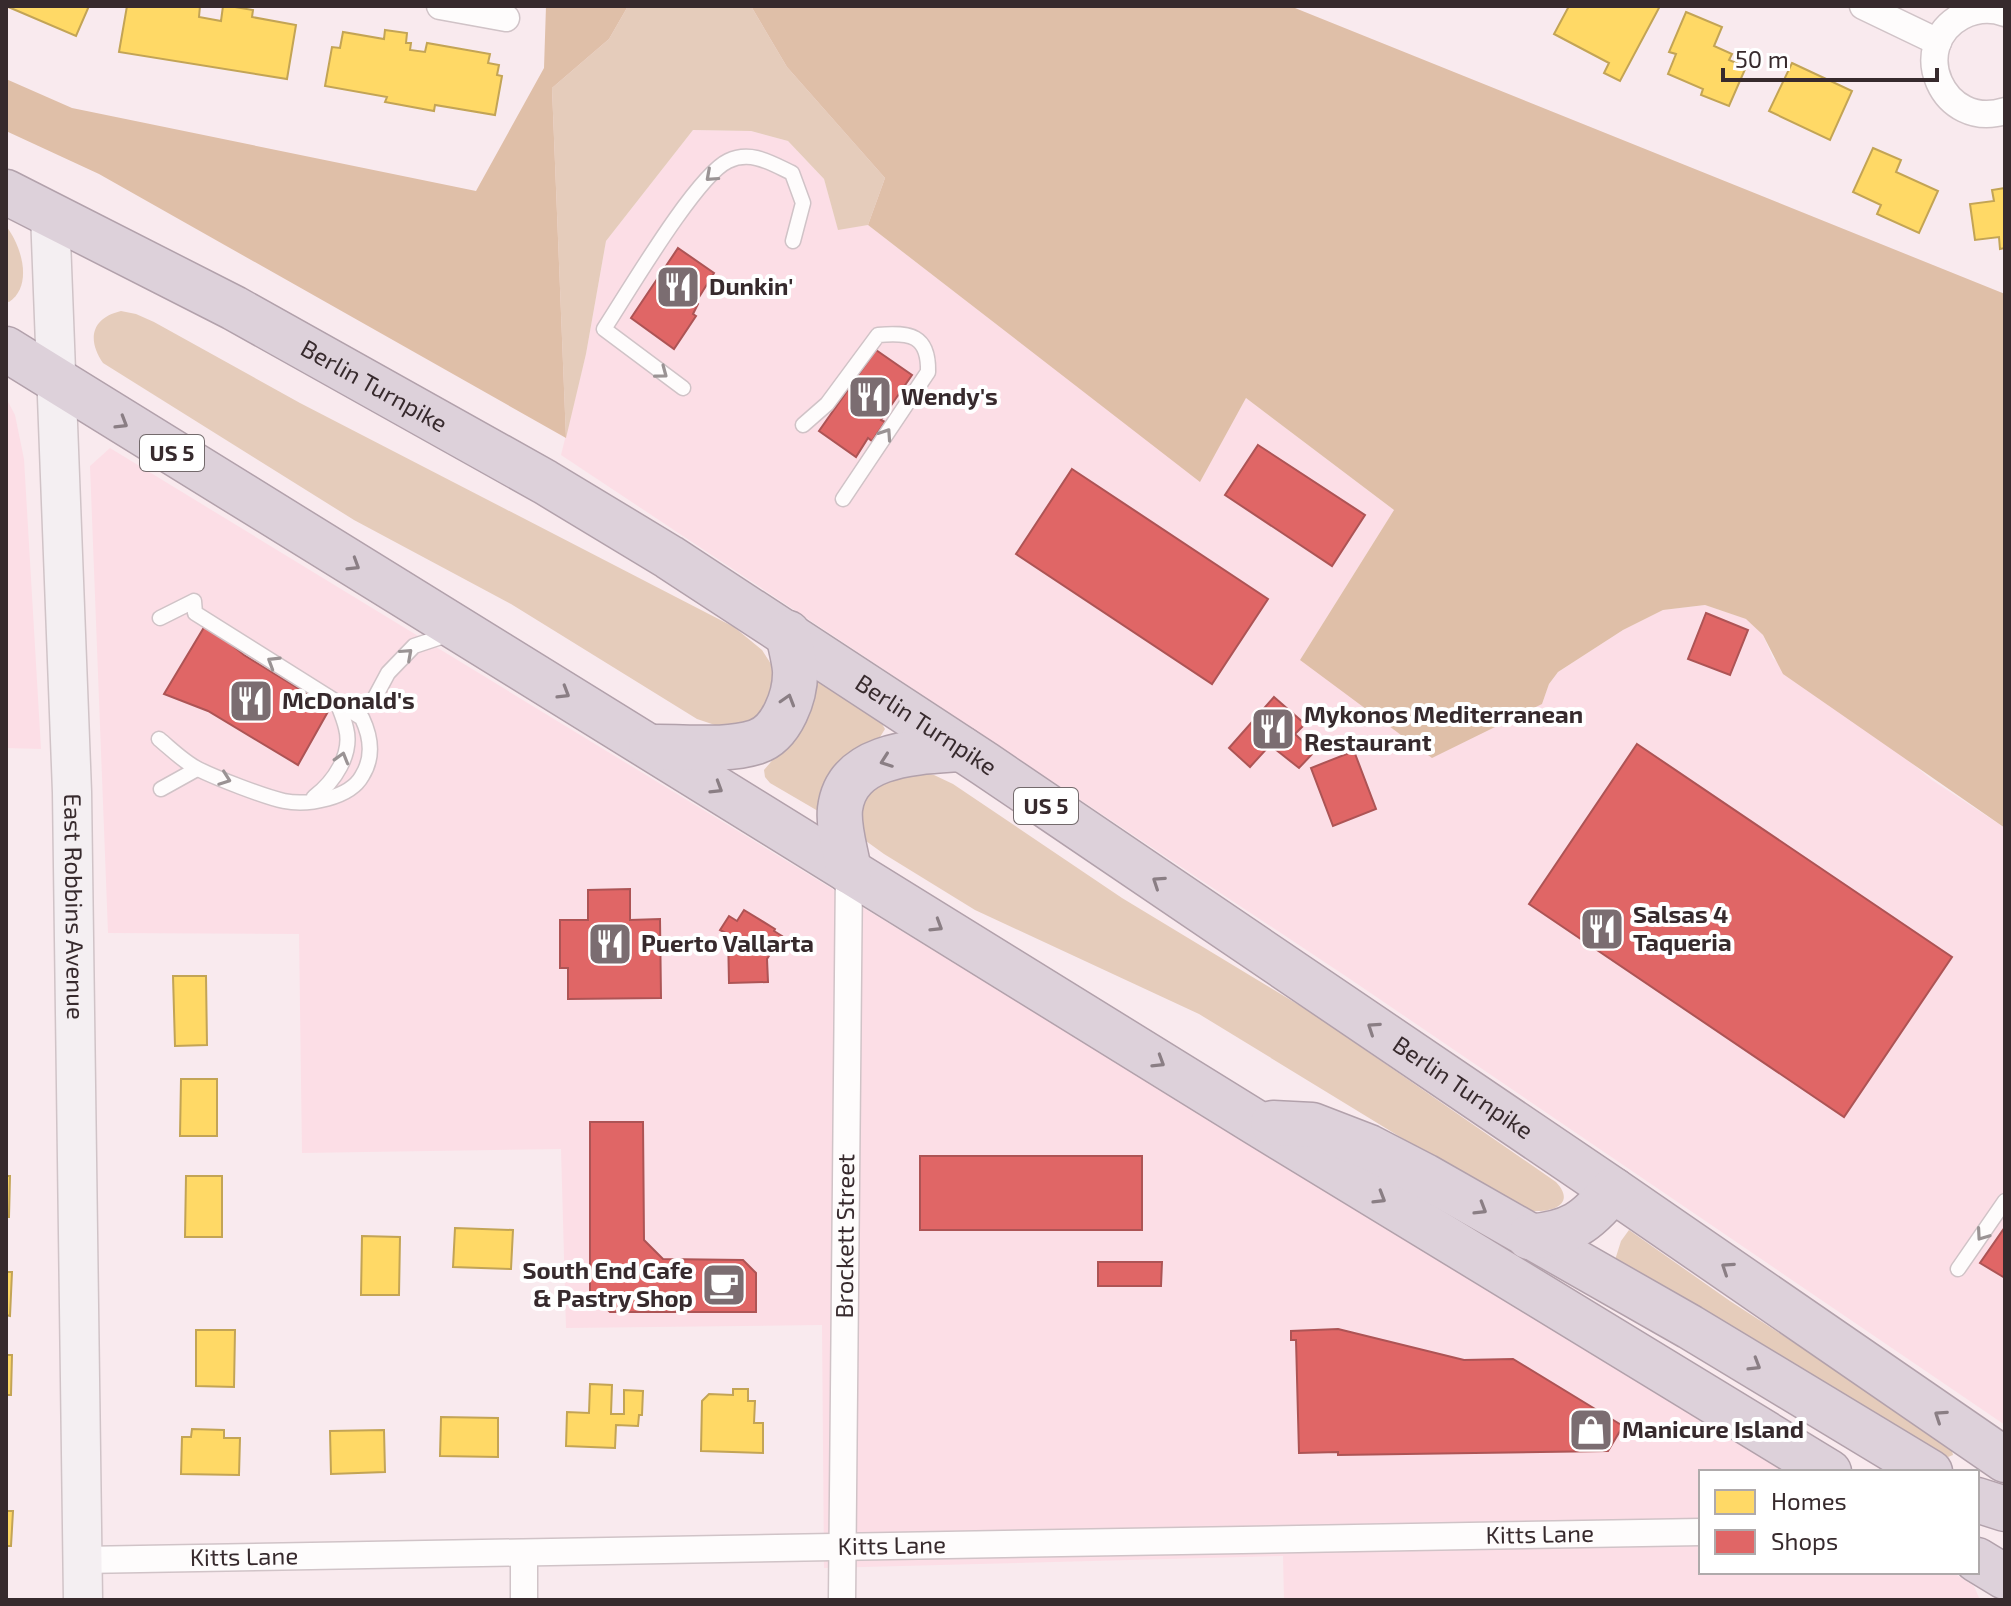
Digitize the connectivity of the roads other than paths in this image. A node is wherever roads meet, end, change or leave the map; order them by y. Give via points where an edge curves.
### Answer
1 (440, 6) edge
2 (1863, 6) edge
3 (2005, 13) edge
4 (506, 18) dead end
5 (1938, 42) junction
6 (2005, 111) edge
7 (6, 192) edge
8 (50, 213) junction
9 (793, 241) dead end
10 (6, 349) edge
11 (56, 382) junction
12 (683, 388) dead end
13 (803, 425) dead end
14 (843, 499) dead end
15 (160, 618) dead end
16 (461, 630) junction
17 (788, 633) junction
18 (373, 701) dead end
19 (337, 702) junction
20 (159, 739) dead end
21 (651, 747) junction
22 (962, 749) junction
23 (197, 769) junction
24 (161, 789) dead end
25 (308, 802) junction
26 (849, 871) junction
27 (1255, 1122) junction
28 (1613, 1190) junction
29 (2005, 1201) edge
30 (1529, 1237) junction
31 (1958, 1269) dead end
32 (1786, 1458) edge
33 (2005, 1460) edge
34 (1823, 1470) edge
35 (1927, 1470) edge
36 (1979, 1501) edge
37 (2005, 1509) edge
38 (1699, 1532) edge
39 (841, 1547) junction
40 (524, 1554) junction
41 (82, 1560) junction
42 (1979, 1561) edge
43 (2005, 1577) edge
44 (83, 1600) edge
45 (524, 1600) edge
46 (842, 1600) edge

1 - 4 street
2 - 5 street
3 - 5 street via 1968,13 1950,24
5 - 6 street via 1935,73 1951,101 1979,114
7 - 8 highway, Berlin Turnpike / US 5
8 - 11 main road, East Robbins Avenue
8 - 17 highway, Berlin Turnpike / US 5 via 234,308 519,467
9 -> 12 lane via 803,203 792,173 759,156 728,161 696,190 604,329
10 - 11 highway, US 5
11 -> 16 highway, US 5
11 - 41 main road, East Robbins Avenue via 72,780
14 -> 13 lane via 928,372 922,343 911,335 878,335 827,404
19 -> 15 lane via 195,613 194,601
18 -> 16 lane via 388,673 414,646
16 -> 21 highway, US 5
21 -> 17 highway via 759,742 779,725 790,699 795,673
17 - 22 highway, Berlin Turnpike / US 5
25 -> 19 lane via 329,786 344,753 348,731
19 - 25 lane via 362,718 370,733 370,756 356,785
20 - 23 lane
21 -> 26 highway, US 5
22 -> 26 highway via 908,753 862,769 847,787 840,810
28 -> 22 highway, Berlin Turnpike / US 5
23 - 24 lane
23 -> 25 lane via 285,801
26 -> 27 highway, US 5
26 - 39 street, Brockett Street
27 -> 30 highway via 1312,1125 1369,1147
27 -> 32 highway, US 5
28 - 30 highway via 1575,1227
33 -> 28 highway, Berlin Turnpike / US 5
29 -> 31 lane
30 -> 35 highway
32 - 34 highway, US 5
36 - 37 highway
38 - 39 street, Kitts Lane
39 - 40 street, Kitts Lane
39 - 46 street, Brockett Street
40 - 41 street, Kitts Lane
40 - 45 street
41 - 44 main road, East Robbins Avenue
42 - 43 highway

